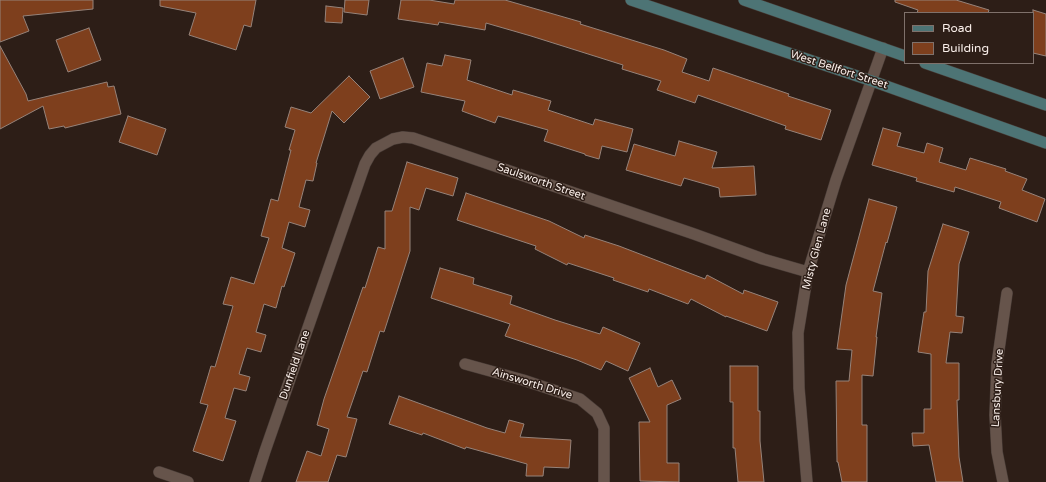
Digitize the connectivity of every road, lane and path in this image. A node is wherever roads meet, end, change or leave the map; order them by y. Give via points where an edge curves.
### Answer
1 (631, 0) edge
2 (744, 0) edge
3 (883, 48) junction
4 (904, 56) edge
5 (928, 64) edge
6 (872, 81) junction
7 (1046, 105) edge
8 (1046, 143) edge
9 (336, 248) joint
10 (808, 272) junction
11 (1007, 293) dead end
12 (465, 364) dead end
13 (159, 472) dead end
14 (188, 482) edge
15 (255, 482) edge
16 (604, 482) edge
17 (808, 482) edge
18 (1003, 482) edge

1 - 6 main road, West Bellfort Street
2 - 3 main road
3 - 4 main road
3 - 6 street, Misty Glen Lane
5 - 7 main road
6 - 8 main road, West Bellfort Street
6 - 10 street, Misty Glen Lane via 836,180
9 - 10 street, Saulsworth Street via 370,156 384,142 408,137 763,259
9 - 15 street, Dunfield Lane
10 - 17 street, Misty Glen Lane via 798,333 799,388
11 - 18 street, Lansbury Drive via 997,364 995,415 997,452
12 - 16 street, Ainsworth Drive via 580,399 597,413 604,428
13 - 14 street

